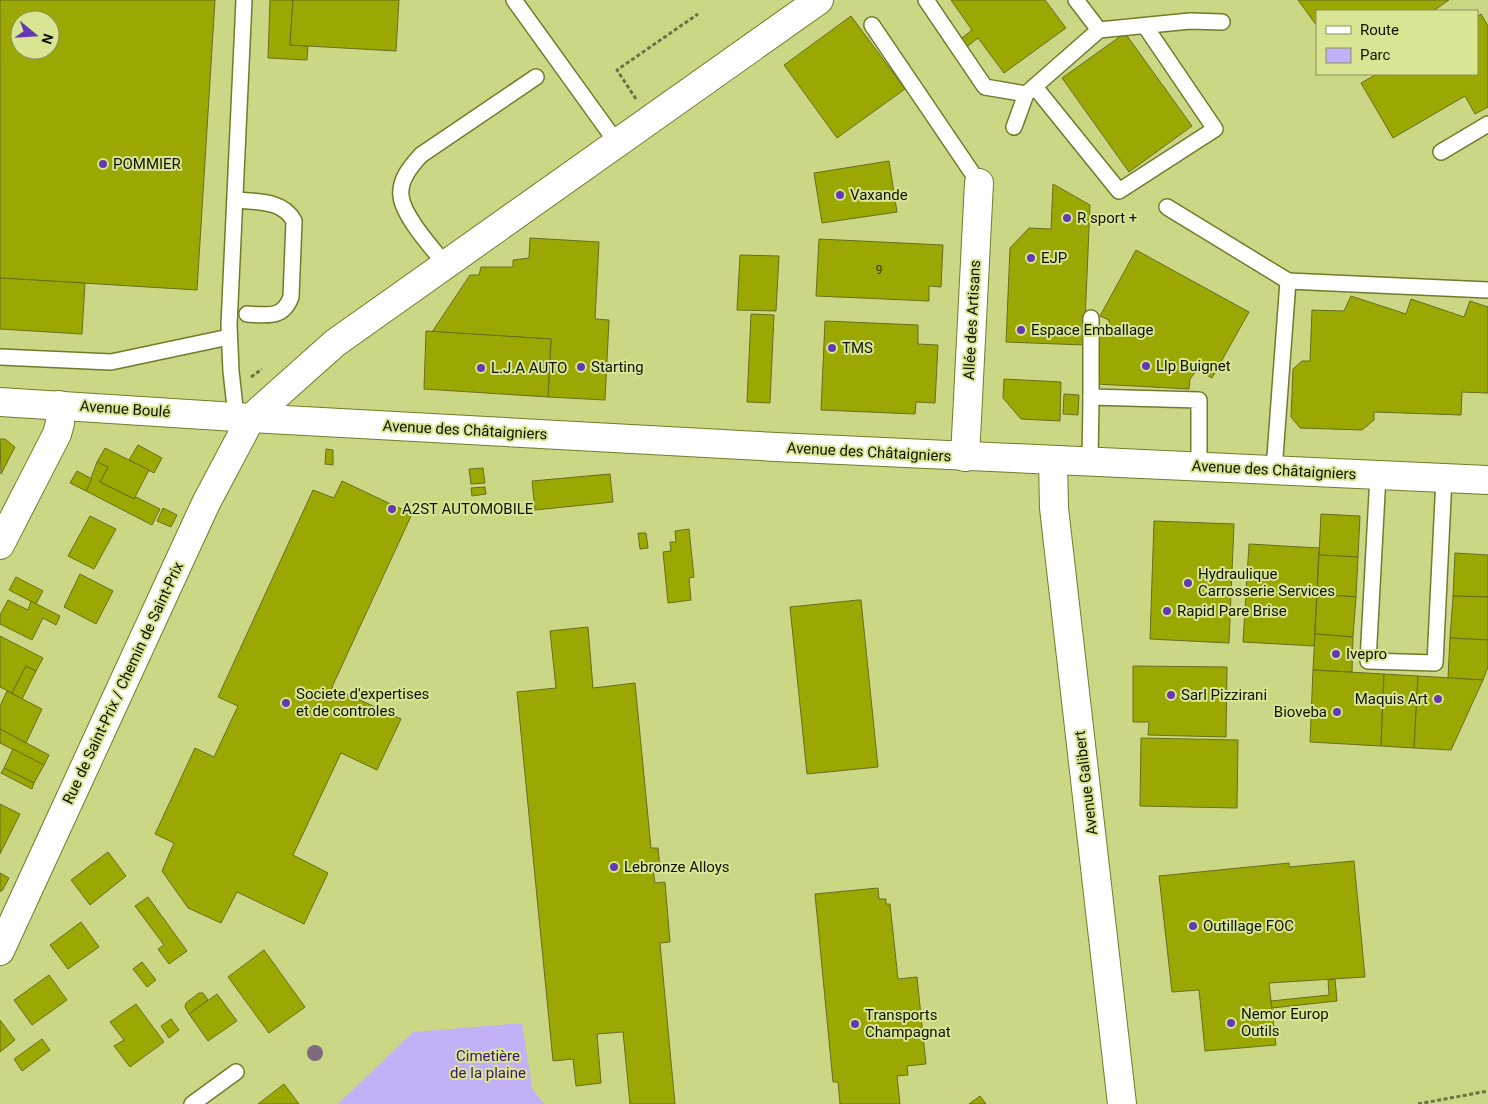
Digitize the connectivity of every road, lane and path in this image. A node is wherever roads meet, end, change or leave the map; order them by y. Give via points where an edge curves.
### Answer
1 (244, 0) edge
2 (514, 0) edge
3 (819, 0) edge
4 (926, 0) edge
5 (1076, 0) edge
6 (698, 14) dead end
7 (1222, 22) dead end
8 (872, 25) dead end
9 (1145, 26) junction
10 (1099, 30) junction
11 (536, 77) dead end
12 (1031, 91) junction
13 (639, 104) dead end
14 (1488, 124) edge
15 (1014, 127) dead end
16 (617, 143) junction
17 (1441, 152) dead end
18 (979, 183) joint
19 (236, 200) junction
20 (1167, 207) dead end
21 (444, 264) junction
22 (1288, 281) junction
23 (1488, 290) edge
24 (247, 314) dead end
25 (1091, 318) dead end
26 (229, 337) junction
27 (0, 357) edge
28 (1091, 397) junction
29 (0, 402) edge
30 (59, 405) junction
31 (243, 417) junction
32 (965, 457) junction
33 (1053, 461) junction
34 (1090, 462) junction
35 (1199, 467) junction
36 (1274, 470) junction
37 (1378, 475) junction
38 (1444, 478) junction
39 (1488, 480) edge
40 (0, 545) edge
41 (0, 951) edge
42 (236, 1072) dead end
43 (1488, 1091) edge
44 (192, 1104) edge
45 (1122, 1104) edge
46 (1418, 1104) edge

1 - 19 lane
2 - 16 lane
3 - 16 street
4 - 12 lane via 985,88
5 - 10 lane
6 - 13 path via 617,70
7 - 9 lane
8 - 18 lane
9 - 10 lane
9 - 12 lane via 1215,129 1119,191
10 - 12 lane
11 - 21 lane via 421,155 403,180 401,196 405,208
12 - 15 lane
14 - 17 lane
16 - 21 street
18 - 32 street, Allée des Artisans
19 - 24 lane via 274,204 289,213 294,221 288,306 273,316
19 - 26 lane
20 - 22 lane
21 - 31 street via 335,343
22 - 23 lane
22 - 36 lane
25 - 28 lane
26 - 27 lane via 111,362
26 - 31 lane
28 - 34 lane
28 - 35 lane via 1199,400
29 - 30 street, Avenue Boulé
30 - 31 street, Avenue Boulé
30 - 40 street via 57,434
31 - 32 street, Avenue des Châtaigniers
31 - 41 street, Rue de Saint-Prix / Chemin de Saint-Prix
32 - 33 street, Avenue des Châtaigniers
33 - 34 street, Avenue des Châtaigniers
33 - 45 street, Avenue Galibert via 1054,508
34 - 35 street, Avenue des Châtaigniers
35 - 36 street, Avenue des Châtaigniers
36 - 37 street, Avenue des Châtaigniers
37 - 38 street, Avenue des Châtaigniers
37 - 38 lane via 1368,661 1435,663
38 - 39 street, Avenue des Châtaigniers
42 - 44 lane
43 - 46 path

